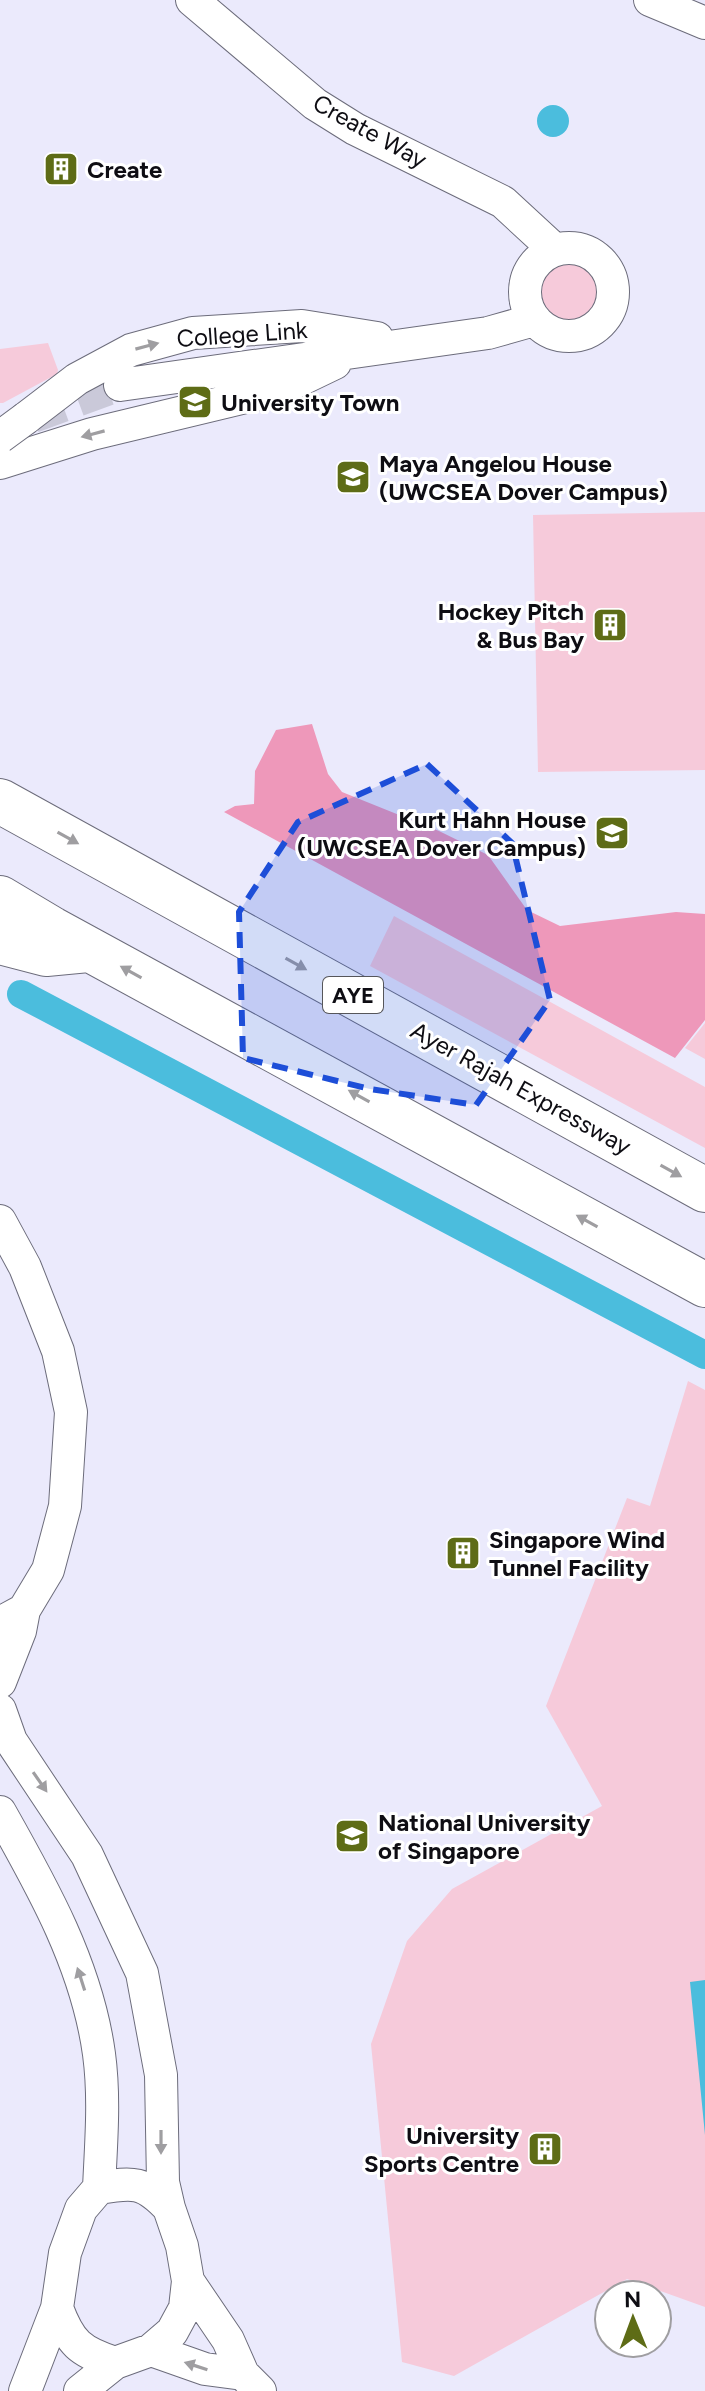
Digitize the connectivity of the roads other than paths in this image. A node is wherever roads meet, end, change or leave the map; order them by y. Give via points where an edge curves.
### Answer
1 (192, 0) edge
2 (650, 0) edge
3 (705, 23) edge
4 (555, 250) junction
5 (534, 320) junction
6 (416, 344) junction
7 (359, 350) junction
8 (120, 385) tunnel mouth
9 (13, 424) edge
10 (0, 437) edge
11 (0, 463) edge
12 (0, 801) edge
13 (0, 898) edge
14 (0, 942) edge
15 (90, 950) junction
16 (705, 1190) edge
17 (0, 1221) edge
18 (705, 1285) edge
19 (12, 1616) edge
20 (0, 1682) edge
21 (0, 1712) edge
22 (0, 1727) edge
23 (0, 1812) edge
24 (99, 2188) junction
25 (169, 2208) junction
26 (188, 2281) junction
27 (57, 2308) junction
28 (151, 2350) junction
29 (115, 2363) junction
30 (251, 2383) edge
31 (25, 2391) edge
32 (80, 2391) edge

1 - 4 street, Create Way via 315,104 503,202
2 - 3 street
4 - 5 street via 532,267 526,280 524,294
4 - 5 street via 580,249 602,262 613,282 612,305 598,326 572,337 545,330
5 - 6 street
6 - 7 street
9 -> 6 street, College Link via 77,379 131,350 193,333 302,326
7 - 8 street
7 -> 11 street via 302,381
9 - 10 street, College Link, bridge
12 -> 16 highway, Ayer Rajah Expressway / AYE
13 - 15 highway
14 - 15 highway via 46,954
18 -> 15 highway
17 - 19 street via 25,1267 58,1351 71,1412 65,1506 48,1570
19 - 20 street via 20,1631
21 - 22 street
21 -> 25 street via 11,1741 87,1855 142,1973 161,2075 161,2157
24 -> 23 street via 99,2055 82,1981 62,1930
24 - 25 street via 130,2183 153,2191
24 - 27 street via 81,2209 65,2253
25 - 26 street
26 - 28 street via 185,2308 172,2332
26 - 30 street
27 - 29 street via 67,2335 88,2354
27 - 31 street
28 - 29 street
30 -> 28 street
29 - 32 street

